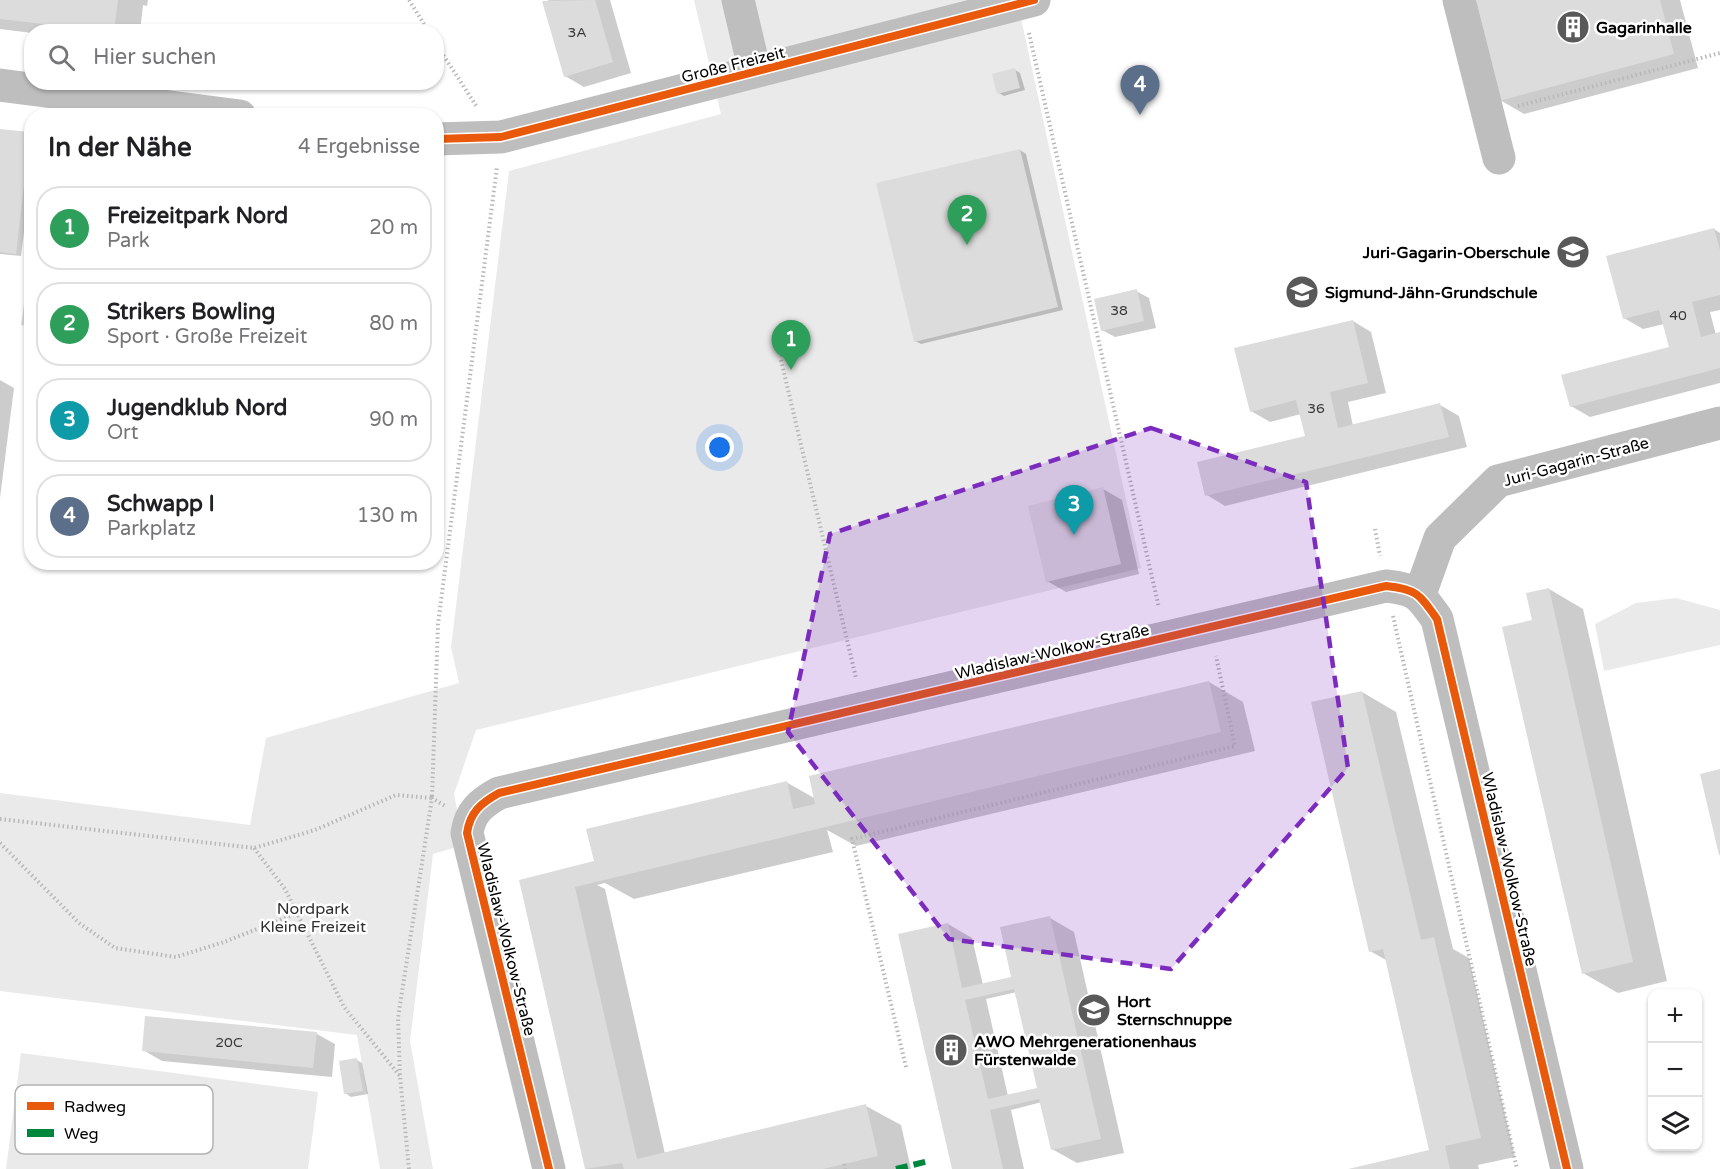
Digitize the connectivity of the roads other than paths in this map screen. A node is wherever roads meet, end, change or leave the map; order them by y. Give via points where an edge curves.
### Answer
1 (738, 0) edge
2 (1459, 0) edge
3 (1028, 2) edge
4 (755, 72) junction
5 (0, 85) edge
6 (24, 88) edge
7 (39, 90) edge
8 (178, 108) edge
9 (444, 139) edge
10 (1498, 158) dead end
11 (1720, 423) edge
12 (1420, 594) junction
13 (549, 1169) edge
14 (1567, 1169) edge

1 - 4 street
2 - 10 street
3 - 4 street, Große Freizeit
4 - 9 street, Große Freizeit via 501,137
5 - 6 street
7 - 8 street
11 - 12 street, Juri-Gagarin-Straße via 1498,481 1440,538
12 - 13 street, Wladislaw-Wolkow-Straße via 1386,586 499,793 481,803 469,819 467,833
12 - 14 street, Wladislaw-Wolkow-Straße via 1437,619

